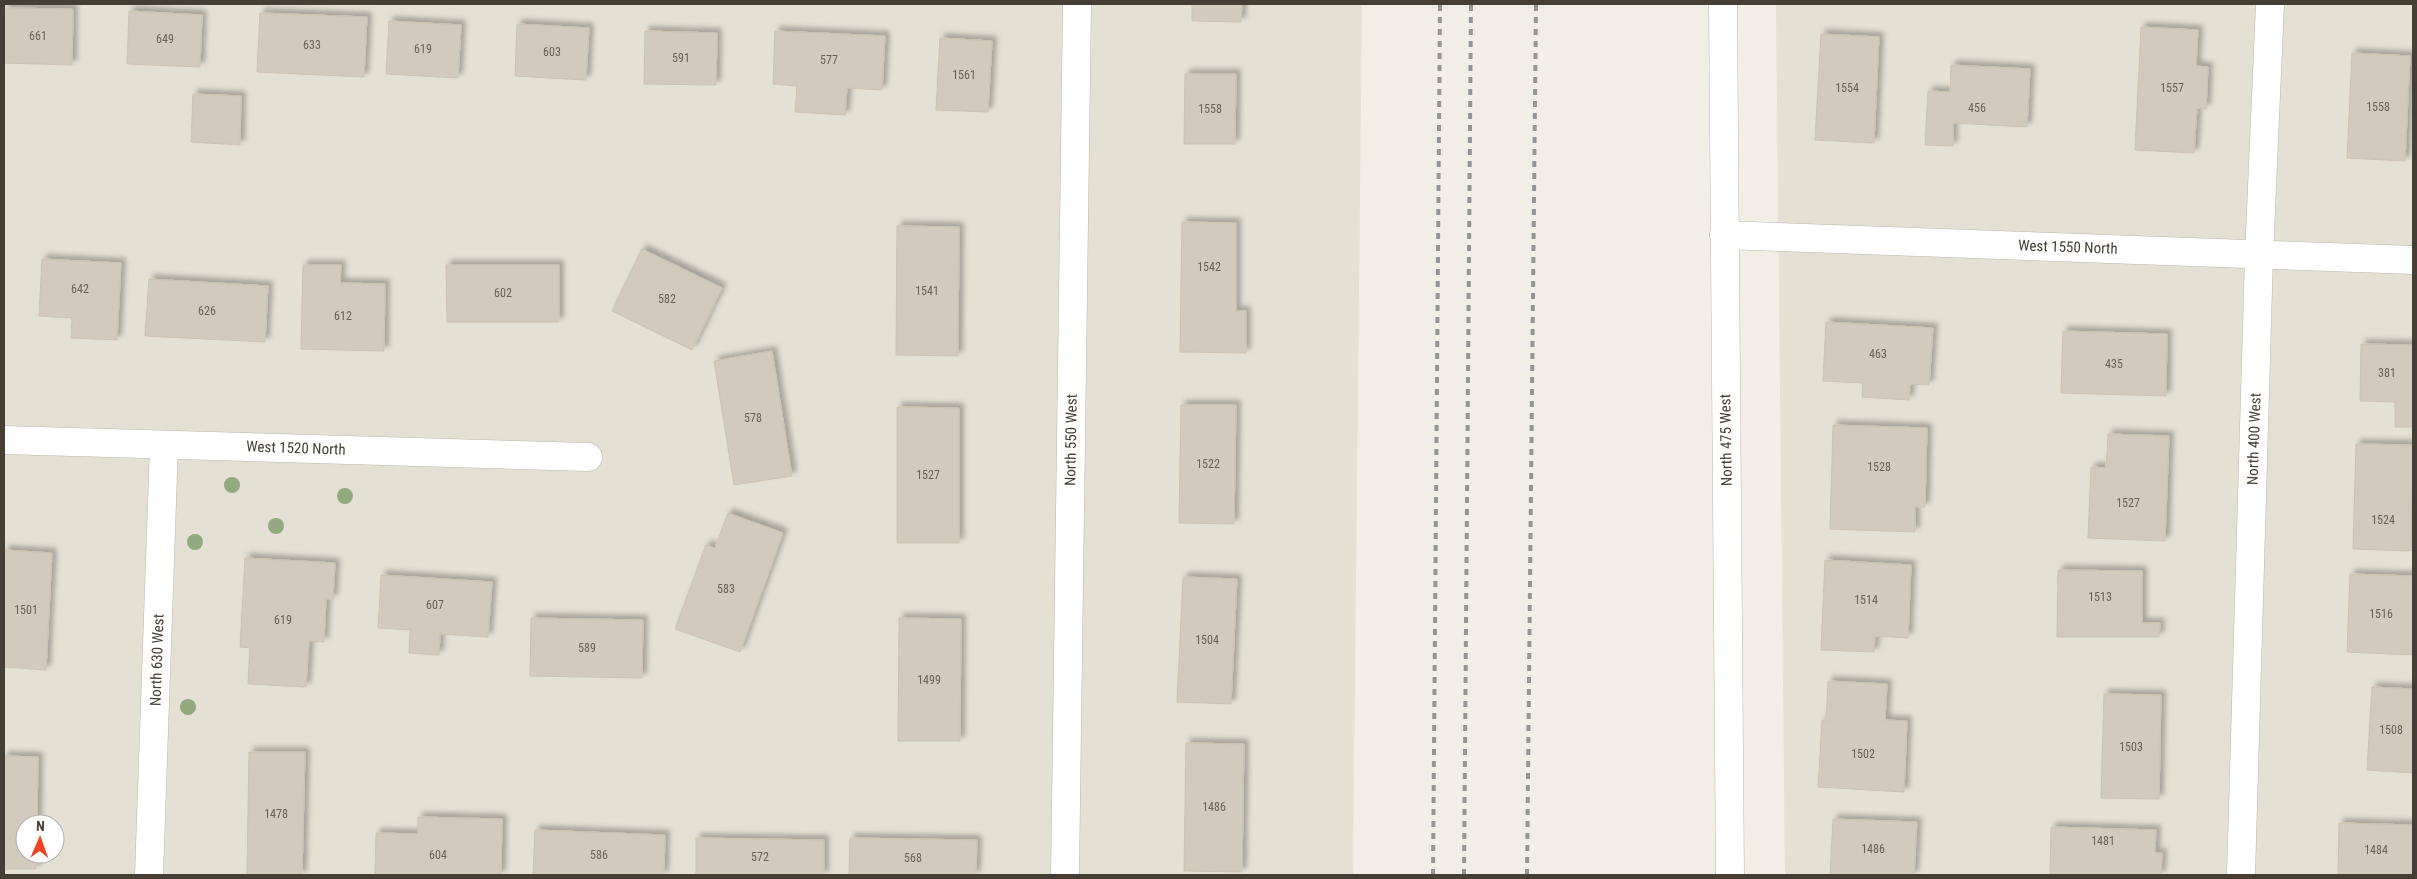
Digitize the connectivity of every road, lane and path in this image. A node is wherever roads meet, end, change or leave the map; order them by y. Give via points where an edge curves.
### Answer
1 (1077, 4) edge
2 (1723, 4) edge
3 (2270, 4) edge
4 (1724, 235) junction
5 (2259, 256) junction
6 (2413, 260) edge
7 (4, 440) edge
8 (164, 445) junction
9 (588, 457) dead end
10 (149, 875) edge
11 (1065, 875) edge
12 (1730, 875) edge
13 (2241, 875) edge

1 - 11 street, North 550 West
2 - 4 street, North 475 West
3 - 5 street, North 400 West
4 - 5 street, West 1550 North
4 - 12 street, North 475 West
5 - 6 street, West 1550 North
5 - 13 street, North 400 West
7 - 8 street, West 1520 North
8 - 9 street, West 1520 North
8 - 10 street, North 630 West

